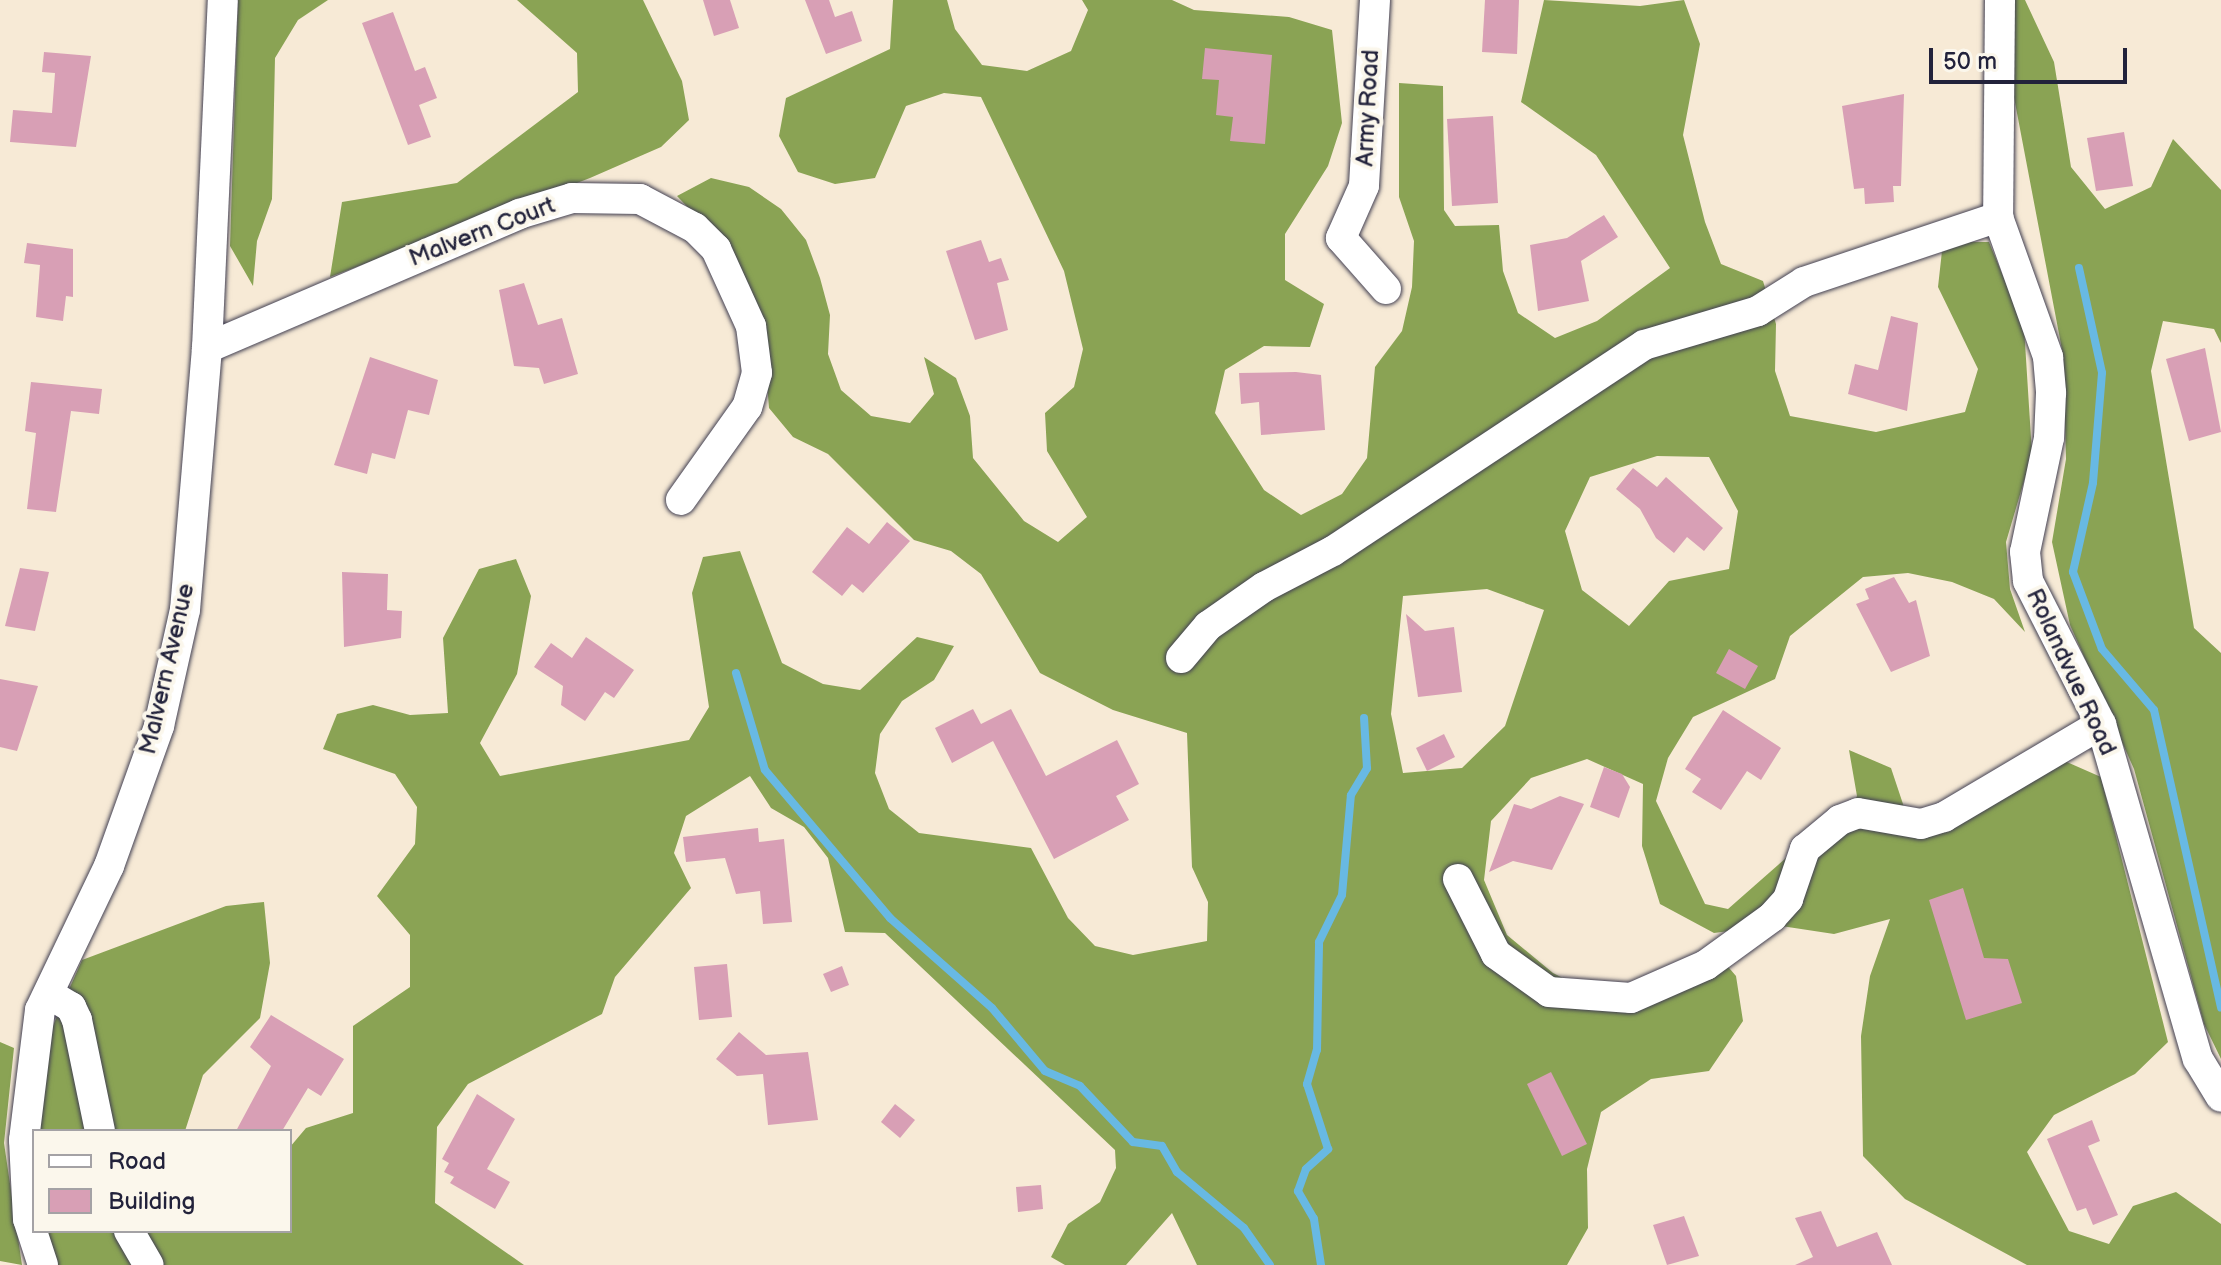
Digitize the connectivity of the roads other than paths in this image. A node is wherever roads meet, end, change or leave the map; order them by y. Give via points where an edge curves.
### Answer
1 (1375, 0) edge
2 (2000, 0) edge
3 (218, 1) edge
4 (1998, 217) junction
5 (1386, 289) dead end
6 (207, 348) junction
7 (681, 500) dead end
8 (1181, 658) dead end
9 (2101, 724) junction
10 (1458, 879) dead end
11 (49, 994) junction
12 (2221, 1097) edge
13 (100, 1129) edge
14 (32, 1231) edge
15 (33, 1233) edge
16 (130, 1233) edge
17 (43, 1265) edge
18 (149, 1265) edge

1 - 5 street, Army Road via 1364,186 1341,238
2 - 4 street, Rolandvue Road
3 - 6 street, Malvern Avenue
4 - 8 street via 1804,282 1758,311 1644,345 1333,551 1264,587 1208,626
4 - 9 street, Rolandvue Road via 2048,357 2051,393 2049,438 2025,552 2028,581
6 - 7 street, Malvern Court via 519,214 572,198 640,199 695,228 716,249 751,326 757,373 747,407
6 - 11 street, Malvern Avenue via 185,610 159,726 109,866
9 - 10 street via 1944,817 1921,824 1858,813 1840,820 1805,849 1788,899 1772,917 1706,965 1631,998 1549,992 1496,954
9 - 12 street, Rolandvue Road via 2198,1059
11 - 13 street via 71,1007 77,1020
11 - 14 street, Malvern Avenue via 40,1010 24,1140
15 - 17 street, Malvern Avenue
16 - 18 street

